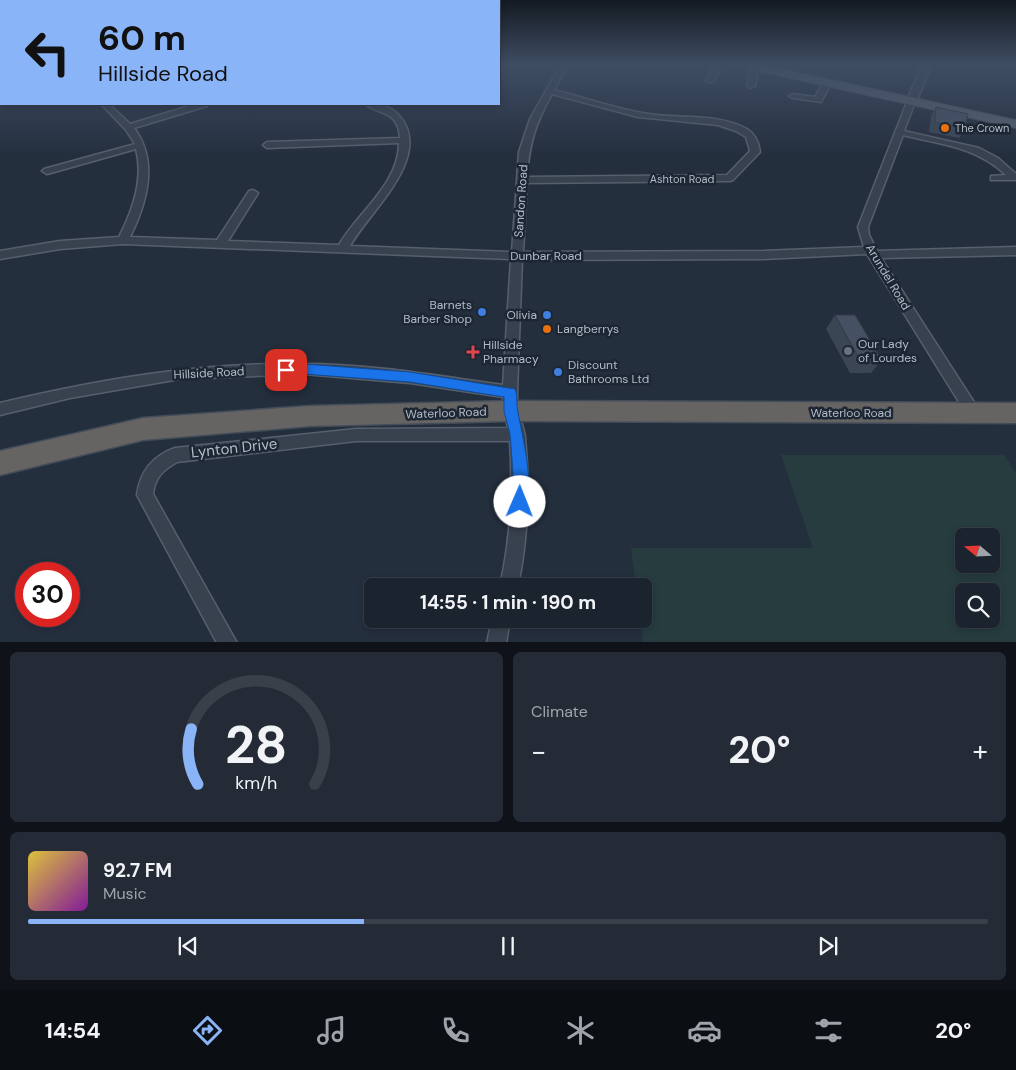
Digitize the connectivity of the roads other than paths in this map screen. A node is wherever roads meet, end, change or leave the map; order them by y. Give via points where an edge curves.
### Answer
1 (548, 95) edge
2 (564, 95) edge
3 (821, 95) edge
4 (880, 95) edge
5 (914, 95) edge
6 (793, 96) dead end
7 (911, 102) junction
8 (106, 105) edge
9 (201, 105) edge
10 (371, 105) edge
11 (1016, 124) edge
12 (128, 127) junction
13 (899, 132) junction
14 (404, 140) junction
15 (140, 145) junction
16 (268, 145) dead end
17 (47, 171) dead end
18 (1015, 177) edge
19 (994, 178) dead end
20 (523, 180) junction
21 (253, 193) dead end
22 (123, 240) junction
23 (221, 243) junction
24 (343, 248) junction
25 (1016, 251) edge
26 (871, 252) junction
27 (0, 255) edge
28 (517, 256) junction
29 (0, 410) edge
30 (513, 412) junction
31 (1016, 413) edge
32 (974, 414) junction
33 (0, 463) edge
34 (511, 578) edge
35 (499, 628) edge
36 (228, 642) edge
37 (496, 642) edge

1 - 20 street, Sandon Road via 534,119 524,152
2 - 20 street, Ashton Road via 654,118 719,122 741,129 750,136 755,152 730,178
3 - 6 street via 818,100
4 - 7 main road
5 - 7 street
7 - 11 main road
7 - 13 street, Arundel Road
8 - 12 street
9 - 12 street
10 - 14 street via 395,115
12 - 15 street
13 - 18 street via 976,150 995,160
13 - 26 street, Arundel Road via 863,227
14 - 16 street
14 - 24 street via 395,173 348,236
15 - 17 street
15 - 22 street via 144,179
18 - 19 street
20 - 28 street, Sandon Road
21 - 23 street
22 - 23 street, Dunbar Road
22 - 27 street, Dunbar Road via 60,245
23 - 24 street, Dunbar Road
24 - 28 street, Dunbar Road
25 - 26 street, Dunbar Road
26 - 28 street, Dunbar Road
26 - 32 street, Arundel Road
28 - 30 street, Sandon Road
29 - 30 street, Hillside Road via 70,392 180,374 304,369 410,377
30 - 32 highway, Waterloo Road
30 - 33 highway, Waterloo Road via 310,416 143,429
30 - 34 street, Sandon Road via 520,473 519,516
30 - 36 street, Lynton Drive via 356,435 175,455 157,465 146,481 144,496
31 - 32 highway, Waterloo Road
35 - 37 street

